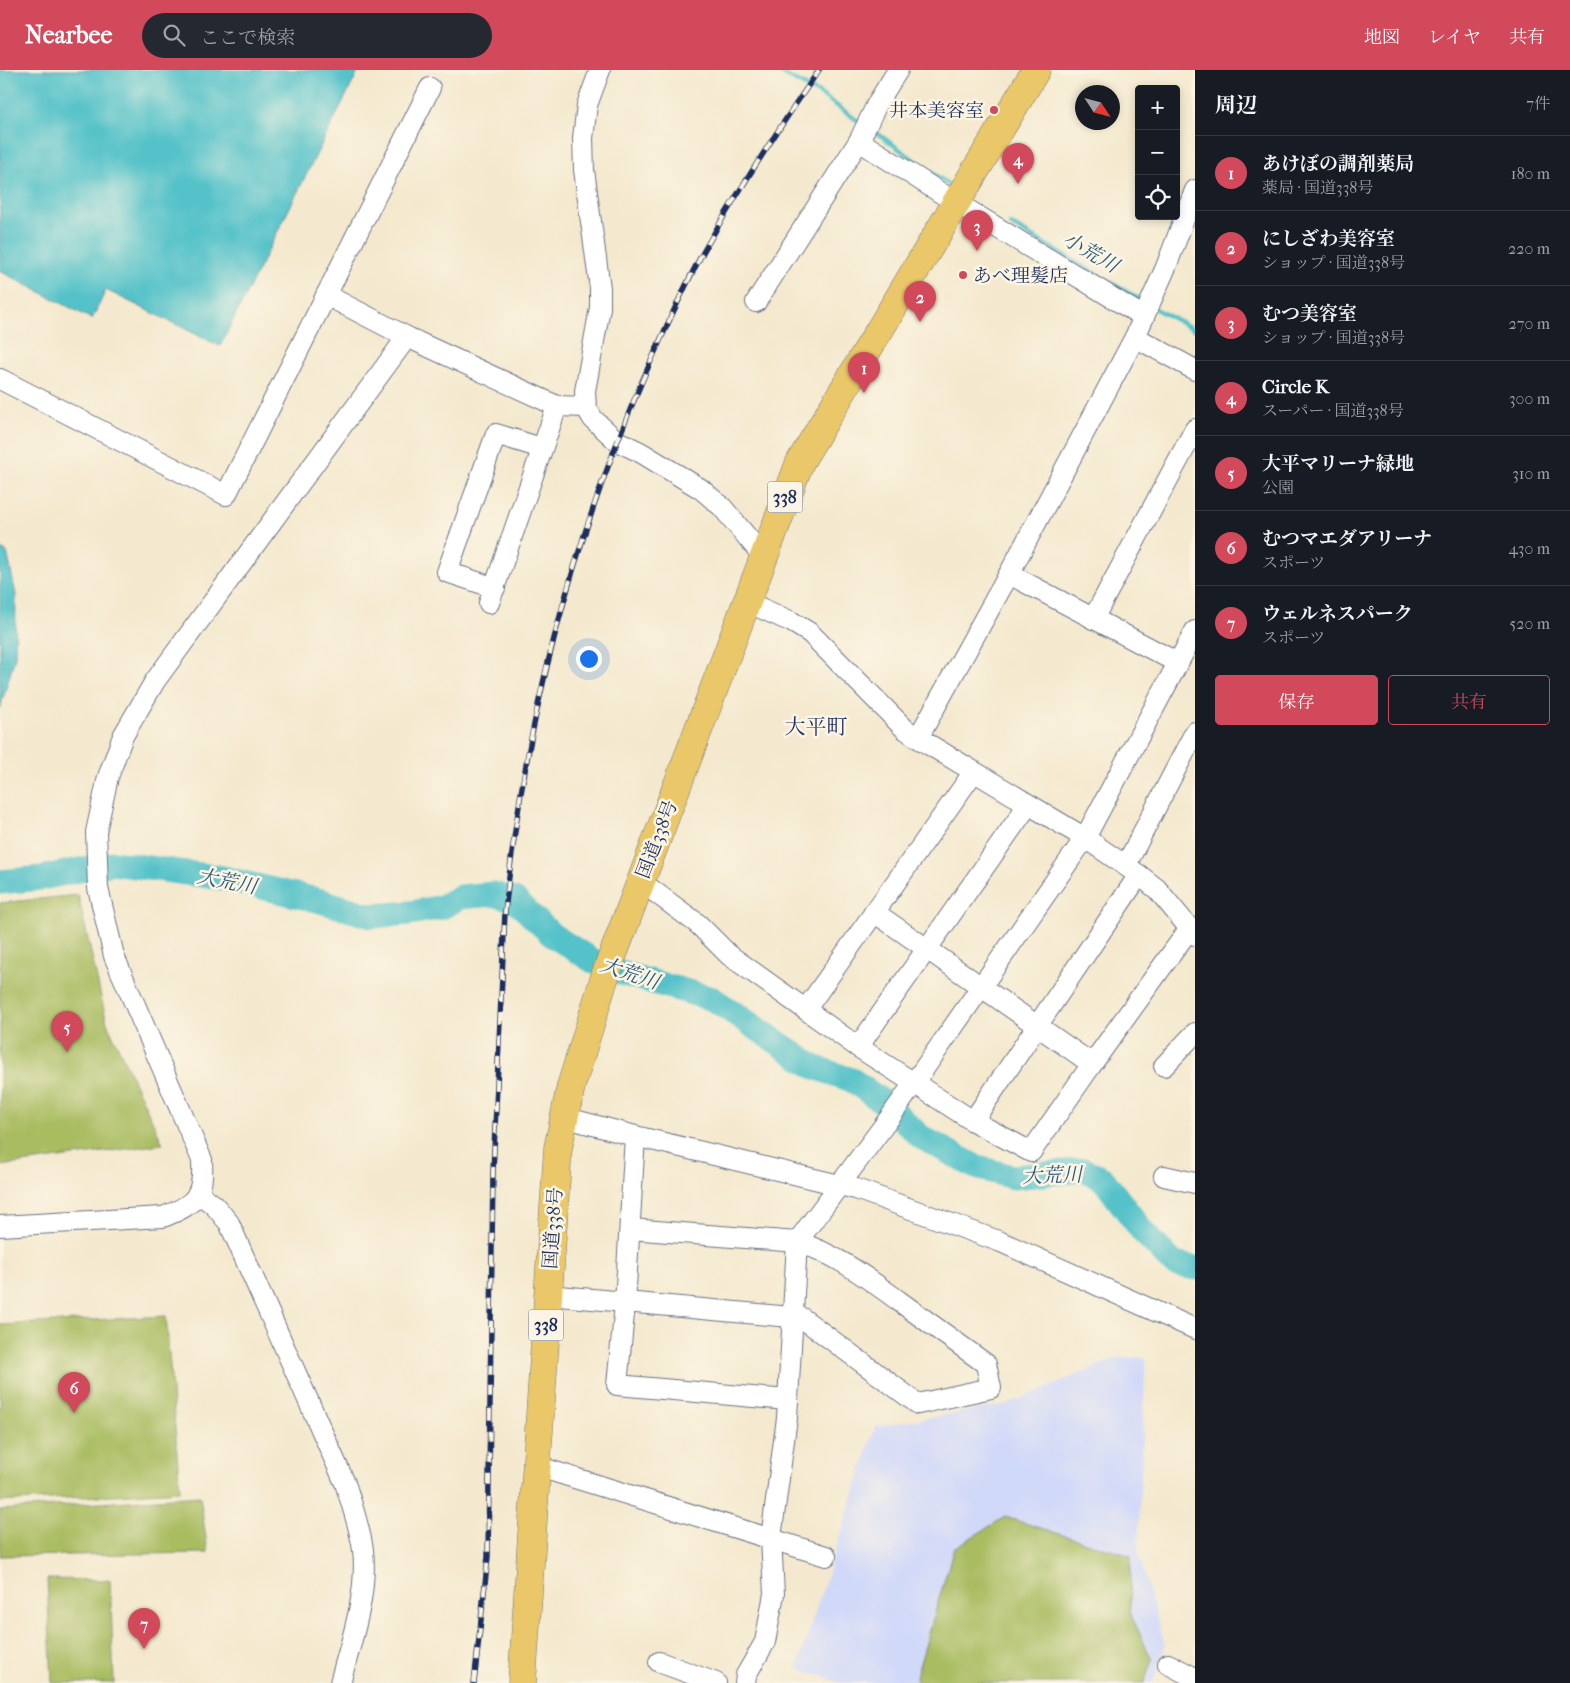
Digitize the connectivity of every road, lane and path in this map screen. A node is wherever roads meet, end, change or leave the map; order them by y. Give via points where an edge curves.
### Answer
1 (600, 70) edge
2 (898, 70) edge
3 (1036, 70) edge
4 (430, 88) dead end
5 (859, 141) junction
6 (1195, 190) edge
7 (955, 202) junction
8 (326, 295) junction
9 (756, 302) dead end
10 (1145, 314) junction
11 (407, 337) junction
12 (1134, 338) junction
13 (1195, 370) edge
14 (0, 379) edge
15 (557, 406) junction
16 (586, 407) junction
17 (1195, 429) edge
18 (542, 448) junction
19 (763, 556) junction
20 (1009, 574) junction
21 (747, 602) junction
22 (1094, 619) junction
23 (1195, 631) edge
24 (1178, 663) junction
25 (1195, 732) edge
26 (918, 738) junction
27 (973, 773) junction
28 (1028, 805) junction
29 (1085, 838) junction
30 (1133, 870) junction
31 (640, 881) junction
32 (874, 912) junction
33 (1192, 932) edge
34 (926, 950) junction
35 (981, 988) junction
36 (806, 1009) junction
37 (1036, 1025) junction
38 (1195, 1033) edge
39 (858, 1046) junction
40 (1092, 1064) junction
41 (1164, 1066) dead end
42 (913, 1084) junction
43 (563, 1117) junction
44 (973, 1121) junction
45 (635, 1136) junction
46 (1164, 1176) dead end
47 (1195, 1183) edge
48 (841, 1185) junction
49 (198, 1193) junction
50 (0, 1226) edge
51 (630, 1229) junction
52 (797, 1242) junction
53 (548, 1295) junction
54 (625, 1304) junction
55 (792, 1318) junction
56 (1195, 1329) edge
57 (788, 1400) junction
58 (536, 1466) junction
59 (772, 1538) junction
60 (826, 1556) dead end
61 (659, 1662) dead end
62 (1168, 1664) dead end
63 (1195, 1678) edge
64 (340, 1683) edge
65 (522, 1683) edge
66 (716, 1683) edge
67 (745, 1683) edge

1 - 16 street via 587,105 583,138 584,170 600,288 600,308 585,391
2 - 5 street
3 - 7 highway, 国道338号 / 338
4 - 8 street
5 - 7 street
5 - 9 street
6 - 10 street
7 - 10 street
7 - 19 highway, 国道338号 / 338 via 800,462
8 - 11 street
8 - 14 street via 226,495
10 - 12 street
11 - 15 street
11 - 49 street via 155,681 123,736 108,777 96,832 98,888 114,956 202,1160 203,1182
12 - 13 street
12 - 20 street
15 - 16 street
15 - 18 street
16 - 19 street via 593,419 617,441 701,489 722,507
17 - 22 street
18 - 18 street via 492,596 447,572 496,434
19 - 21 highway, 国道338号 / 338
20 - 22 street
20 - 26 street
21 - 26 street via 810,632 905,729
21 - 31 highway, 国道338号 / 338
22 - 24 street
23 - 24 street
24 - 29 street
25 - 30 street
26 - 27 street
27 - 28 street
27 - 32 street
28 - 29 street
28 - 34 street
29 - 30 street
29 - 35 street
30 - 33 street via 1157,889
30 - 37 street
31 - 36 street via 698,924 729,955
31 - 43 highway, 国道338号 / 338 via 584,1036
32 - 34 street
32 - 36 street
33 - 40 street
34 - 35 street
34 - 39 street
35 - 37 street
35 - 42 street
36 - 39 street
37 - 40 street
37 - 44 street
38 - 41 street
39 - 42 street
40 - 44 street via 1031,1152
42 - 44 street
42 - 48 street
43 - 45 street
43 - 53 highway, 国道338号 / 338
45 - 48 street
45 - 51 street
46 - 47 street
48 - 52 street
48 - 56 street via 1001,1242
49 - 50 street via 185,1208 163,1216
49 - 64 street via 214,1205 229,1223 346,1483 356,1516 363,1551 363,1578 357,1619
51 - 52 street
51 - 54 street
52 - 55 street
52 - 55 street via 835,1258 864,1276 986,1364 991,1388 918,1404 802,1318
53 - 54 street
53 - 58 highway, 国道338号 / 338
54 - 55 street
54 - 57 street via 617,1385
55 - 57 street
57 - 59 street
58 - 59 street
58 - 65 highway, 国道338号 / 338
59 - 60 street
59 - 67 street via 774,1594 765,1642
61 - 66 street
62 - 63 street

